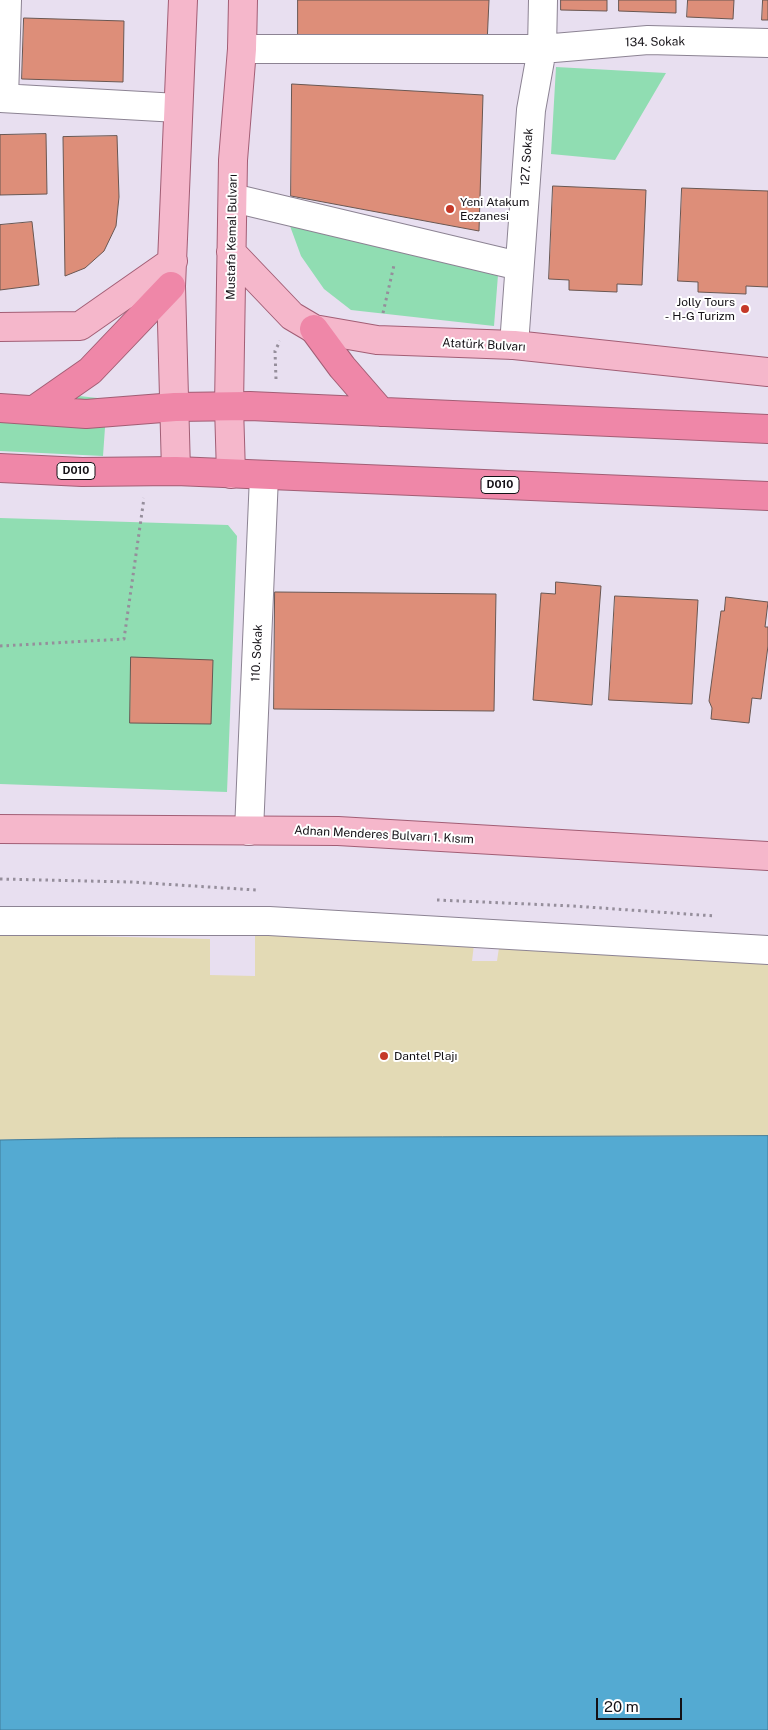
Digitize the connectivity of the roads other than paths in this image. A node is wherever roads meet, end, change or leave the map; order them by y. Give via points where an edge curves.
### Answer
1 (7, 0) edge
2 (183, 0) edge
3 (243, 0) edge
4 (543, 0) edge
5 (768, 43) edge
6 (242, 49) junction
7 (542, 49) junction
8 (2, 98) edge
9 (178, 108) junction
10 (233, 198) junction
11 (232, 252) junction
12 (519, 266) junction
13 (172, 274) junction
14 (0, 327) edge
15 (314, 329) junction
16 (514, 345) junction
17 (768, 372) edge
18 (240, 406) junction
19 (174, 407) junction
20 (0, 408) edge
21 (34, 410) junction
22 (380, 412) junction
23 (768, 429) edge
24 (0, 468) edge
25 (164, 471) junction
26 (231, 474) junction
27 (264, 476) junction
28 (768, 496) edge
29 (0, 829) edge
30 (249, 830) junction
31 (768, 856) edge
32 (0, 921) edge
33 (768, 950) edge

1 - 8 street
2 - 9 main road
3 - 6 main road, Mustafa Kemal Bulvarı
4 - 7 street, 127. Sokak
5 - 7 street, 134. Sokak via 648,40
6 - 7 street, 134. Sokak
6 - 10 main road, Mustafa Kemal Bulvarı
7 - 12 street, 127. Sokak via 530,110
8 - 9 street
9 - 13 main road
10 - 11 main road, Mustafa Kemal Bulvarı
10 - 12 street
11 - 15 main road, Atatürk Bulvarı via 292,316
11 - 18 main road, Mustafa Kemal Bulvarı
12 - 16 street, 127. Sokak
13 - 14 main road via 80,326
13 - 19 main road
13 - 21 highway via 90,371
15 - 16 main road, Atatürk Bulvarı via 377,340
15 - 22 highway
16 - 17 main road, Atatürk Bulvarı
18 - 19 highway
18 - 22 highway
18 - 26 main road, Mustafa Kemal Bulvarı
19 - 21 highway via 86,414
19 - 25 main road
20 - 21 highway
22 - 23 highway
24 - 25 highway, D010
25 - 26 highway, D010
26 - 27 highway, D010
27 - 28 highway, D010
27 - 30 street, 110. Sokak
29 - 30 main road, Adnan Menderes Bulvarı 1. Kısım
30 - 31 main road, Adnan Menderes Bulvarı 1. Kısım via 338,831
32 - 33 street via 268,921

